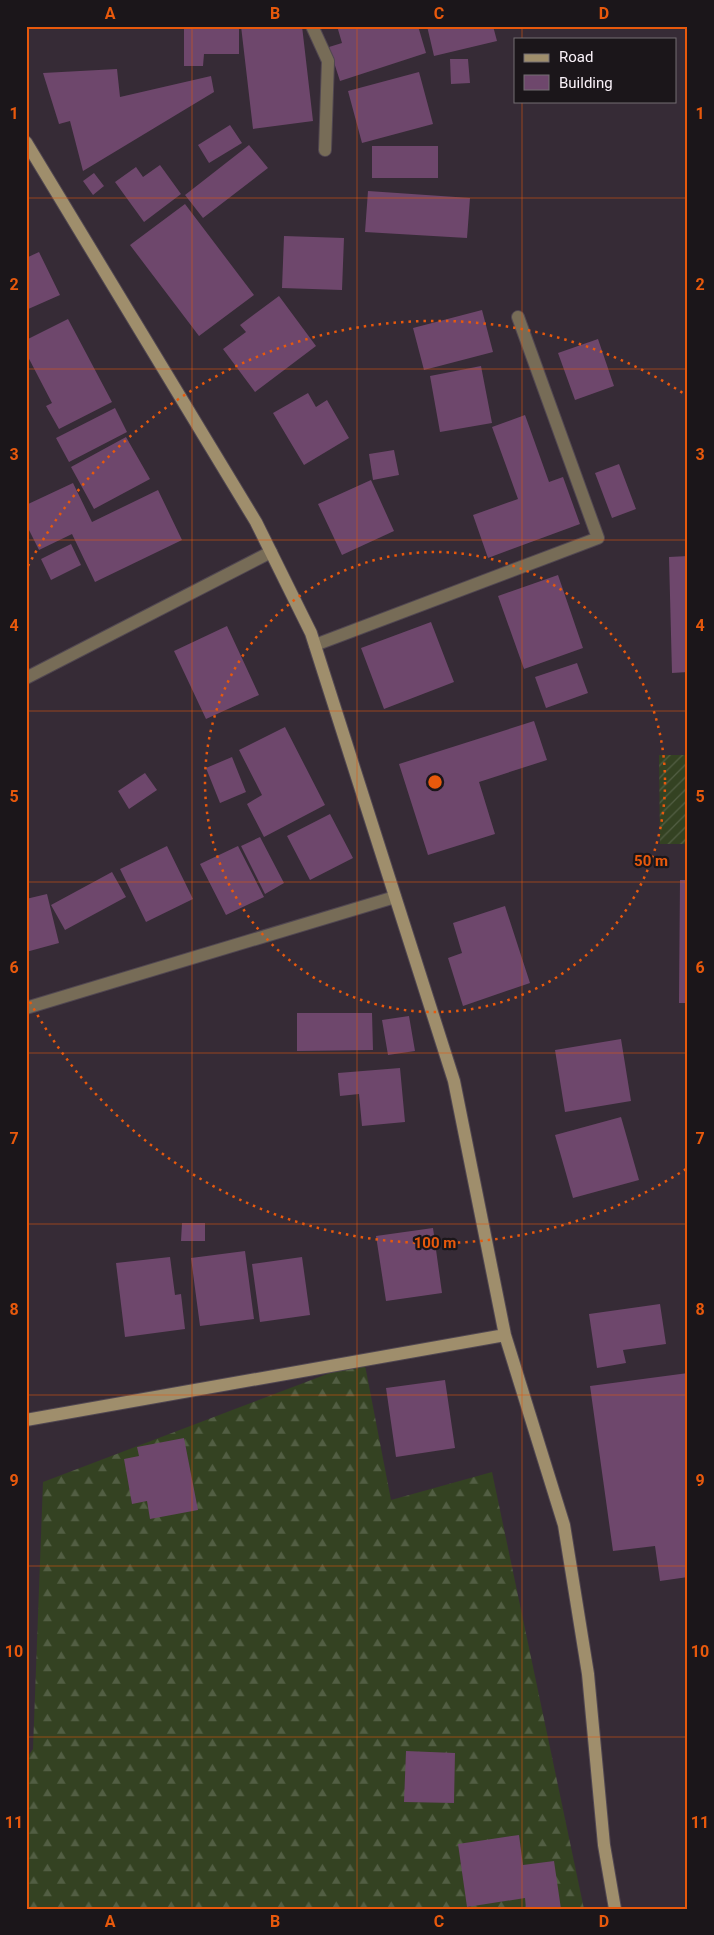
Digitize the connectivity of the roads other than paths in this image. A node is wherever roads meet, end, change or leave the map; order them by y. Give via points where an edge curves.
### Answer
1 (312, 26) edge
2 (26, 142) edge
3 (325, 150) dead end
4 (518, 317) dead end
5 (271, 552) junction
6 (315, 645) junction
7 (26, 678) edge
8 (395, 897) junction
9 (26, 1008) edge
10 (505, 1335) junction
11 (26, 1420) edge
12 (615, 1909) edge

1 - 3 street via 328,61
2 - 5 street
4 - 6 street via 598,538
5 - 6 street
5 - 7 street
6 - 8 street
8 - 9 street
8 - 10 street via 454,1081
10 - 11 street
10 - 12 street via 564,1525 588,1674 604,1845

